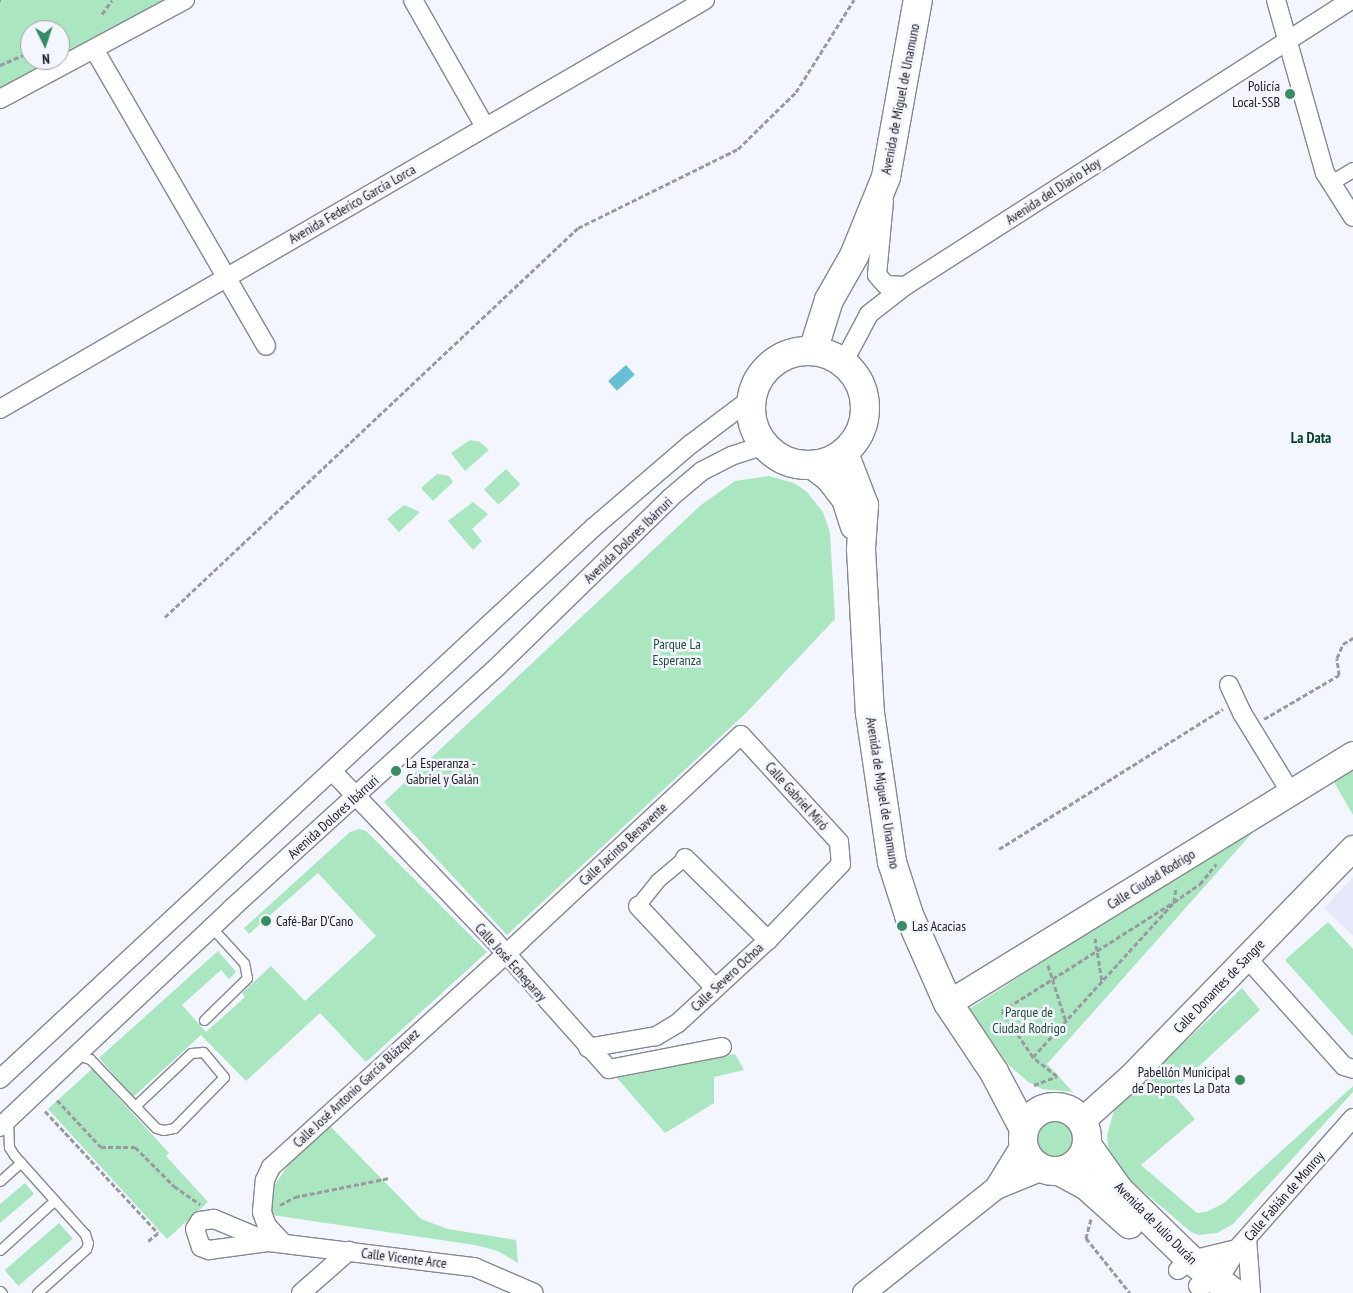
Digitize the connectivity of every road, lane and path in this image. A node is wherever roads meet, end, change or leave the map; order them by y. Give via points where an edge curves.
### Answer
1 (112, 0) edge
2 (185, 0) edge
3 (413, 0) edge
4 (854, 0) edge
5 (1276, 0) edge
6 (1351, 0) edge
7 (694, 3) edge
8 (915, 4) edge
9 (102, 14) dead end
10 (1286, 41) junction
11 (94, 49) junction
12 (20, 56) edge
13 (0, 65) edge
14 (0, 99) edge
15 (485, 127) junction
16 (1353, 170) edge
17 (886, 177) junction
18 (1330, 184) junction
19 (1353, 217) edge
20 (226, 278) junction
21 (905, 286) junction
22 (266, 346) dead end
23 (813, 351) junction
24 (843, 362) junction
25 (752, 398) junction
26 (0, 409) edge
27 (765, 445) junction
28 (844, 452) junction
29 (813, 465) junction
30 (860, 549) junction
31 (165, 617) dead end
32 (1353, 638) edge
33 (1232, 693) joint
34 (1251, 727) junction
35 (741, 735) joint
36 (1353, 754) edge
37 (332, 772) junction
38 (1291, 793) junction
39 (355, 797) junction
40 (1353, 848) edge
41 (999, 849) dead end
42 (1222, 857) dead end
43 (685, 858) joint
44 (841, 864) joint
45 (1176, 885) dead end
46 (1174, 902) junction
47 (638, 906) joint
48 (212, 928) junction
49 (1094, 930) dead end
50 (768, 940) junction
51 (1097, 950) junction
52 (505, 954) junction
53 (1247, 958) junction
54 (1047, 959) dead end
55 (1053, 978) junction
56 (1102, 981) junction
57 (715, 988) junction
58 (948, 1003) junction
59 (204, 1020) dead end
60 (1066, 1022) junction
61 (722, 1047) dead end
62 (588, 1048) junction
63 (76, 1055) junction
64 (1033, 1057) junction
65 (1353, 1069) edge
66 (994, 1072) junction
67 (0, 1079) edge
68 (1039, 1097) junction
69 (57, 1100) dead end
70 (135, 1106) junction
71 (45, 1111) dead end
72 (1353, 1118) edge
73 (4, 1123) edge
74 (1084, 1133) junction
75 (1024, 1136) junction
76 (21, 1162) junction
77 (1051, 1170) junction
78 (389, 1178) dead end
79 (0, 1181) edge
80 (996, 1188) junction
81 (183, 1191) dead end
82 (1098, 1194) junction
83 (55, 1200) junction
84 (275, 1210) dead end
85 (147, 1242) dead end
86 (276, 1242) joint
87 (1242, 1244) junction
88 (0, 1250) edge
89 (349, 1251) junction
90 (1204, 1281) edge
91 (37, 1293) edge
92 (302, 1293) edge
93 (534, 1293) edge
94 (864, 1293) edge
95 (1130, 1293) edge
96 (1251, 1293) edge

1 - 9 path
2 - 11 street
3 - 15 street
4 - 31 path via 796,92 738,149 578,228
5 - 10 street
6 - 10 street, Avenida del Diario Hoy
7 - 15 street, Avenida Federico García Lorca
8 - 17 main road, Avenida de Miguel de Unamuno
10 - 18 street
10 - 21 street, Avenida del Diario Hoy
11 - 14 street
11 - 20 street
12 - 13 path
15 - 20 street, Avenida Federico García Lorca
16 - 18 street
17 - 21 street via 877,275 886,285
17 - 23 main road, Avenida de Miguel de Unamuno via 854,256 829,300
18 - 19 street
20 - 22 street
20 - 26 street, Avenida Federico García Lorca
21 - 24 street, Avenida del Diario Hoy via 869,314
23 - 24 main road
23 - 25 main road via 781,358 762,375
24 - 28 main road via 863,390 866,407 860,432
25 - 27 main road via 751,414
25 - 37 street, Avenida Dolores Ibárruri via 691,444 594,527
27 - 29 main road via 778,457 795,464
27 - 39 street, Avenida Dolores Ibárruri via 731,456 702,471 689,482 494,670
28 - 29 main road via 830,461
28 - 30 main road, Avenida de Miguel de Unamuno via 864,505
29 - 30 main road, Avenida de Miguel de Unamuno via 829,477 846,499
30 - 58 main road, Avenida de Miguel de Unamuno via 870,713 892,862 909,916
32 - 34 path via 1343,644 1337,658 1339,675
33 - 34 street
33 - 41 path
34 - 38 street
35 - 44 street, Calle Gabriel Miró via 839,842
35 - 52 street, Calle Jacinto Benavente
36 - 38 main road, Calle Ciudad Rodrigo
37 - 39 street, Calle José Echegaray
37 - 67 street, Avenida Dolores Ibárruri
38 - 58 main road, Calle Ciudad Rodrigo
39 - 48 street, Avenida Dolores Ibárruri
39 - 52 street, Calle José Echegaray
40 - 53 main road, Calle Donantes de Sangre
42 - 46 path via 1200,884
43 - 47 street via 658,881
43 - 50 street
44 - 50 street, Calle Severo Ochoa
45 - 46 path
46 - 51 path
46 - 56 path
47 - 57 street
48 - 59 lane via 244,963 247,978
48 - 63 street, Avenida Dolores Ibárruri
49 - 51 path
50 - 57 street, Calle Severo Ochoa
51 - 55 path
51 - 56 path
52 - 62 street, Calle José Echegaray
52 - 86 street, Calle José Antonio García Blázquez via 271,1167 265,1180 262,1212
53 - 65 street via 1344,1066
53 - 74 main road, Calle Donantes de Sangre via 1129,1078
54 - 55 path
55 - 60 path
55 - 64 path via 1002,1011
56 - 60 path
57 - 62 street, Calle Severo Ochoa via 678,1023 656,1036
58 - 66 main road, Avenida de Miguel de Unamuno
60 - 64 path
61 - 62 street, Calle José Echegaray via 609,1069
63 - 70 lane via 90,1059
63 - 73 street, Avenida Dolores Ibárruri
64 - 68 path via 1057,1076
66 - 68 main road, Avenida de Miguel de Unamuno
66 - 75 main road, Avenida de Miguel de Unamuno
68 - 74 main road via 1054,1107 1072,1111
68 - 75 main road
69 - 81 path via 101,1147 135,1146 174,1186
70 - 70 lane via 156,1128 174,1128 224,1077 203,1052 192,1053
71 - 85 path via 158,1233
72 - 87 street, Calle Fabián de Monroy
73 - 76 lane via 9,1147
74 - 77 main road via 1076,1164
74 - 90 main road, Avenida de Julio Durán via 1119,1190
75 - 77 main road via 1026,1155
75 - 80 street
76 - 79 lane
76 - 83 lane
77 - 80 street
77 - 82 main road, Avenida de Julio Durán
78 - 84 path via 295,1197
80 - 94 street
82 - 90 main road, Avenida de Julio Durán
82 - 95 path via 1086,1238
83 - 88 lane
83 - 91 lane via 86,1234 88,1242 86,1249
86 - 89 street, Calle Vicente Arce
87 - 90 street
87 - 90 street, Calle Fabián de Monroy
87 - 96 street
89 - 92 street
89 - 93 street, Calle Vicente Arce via 474,1267

